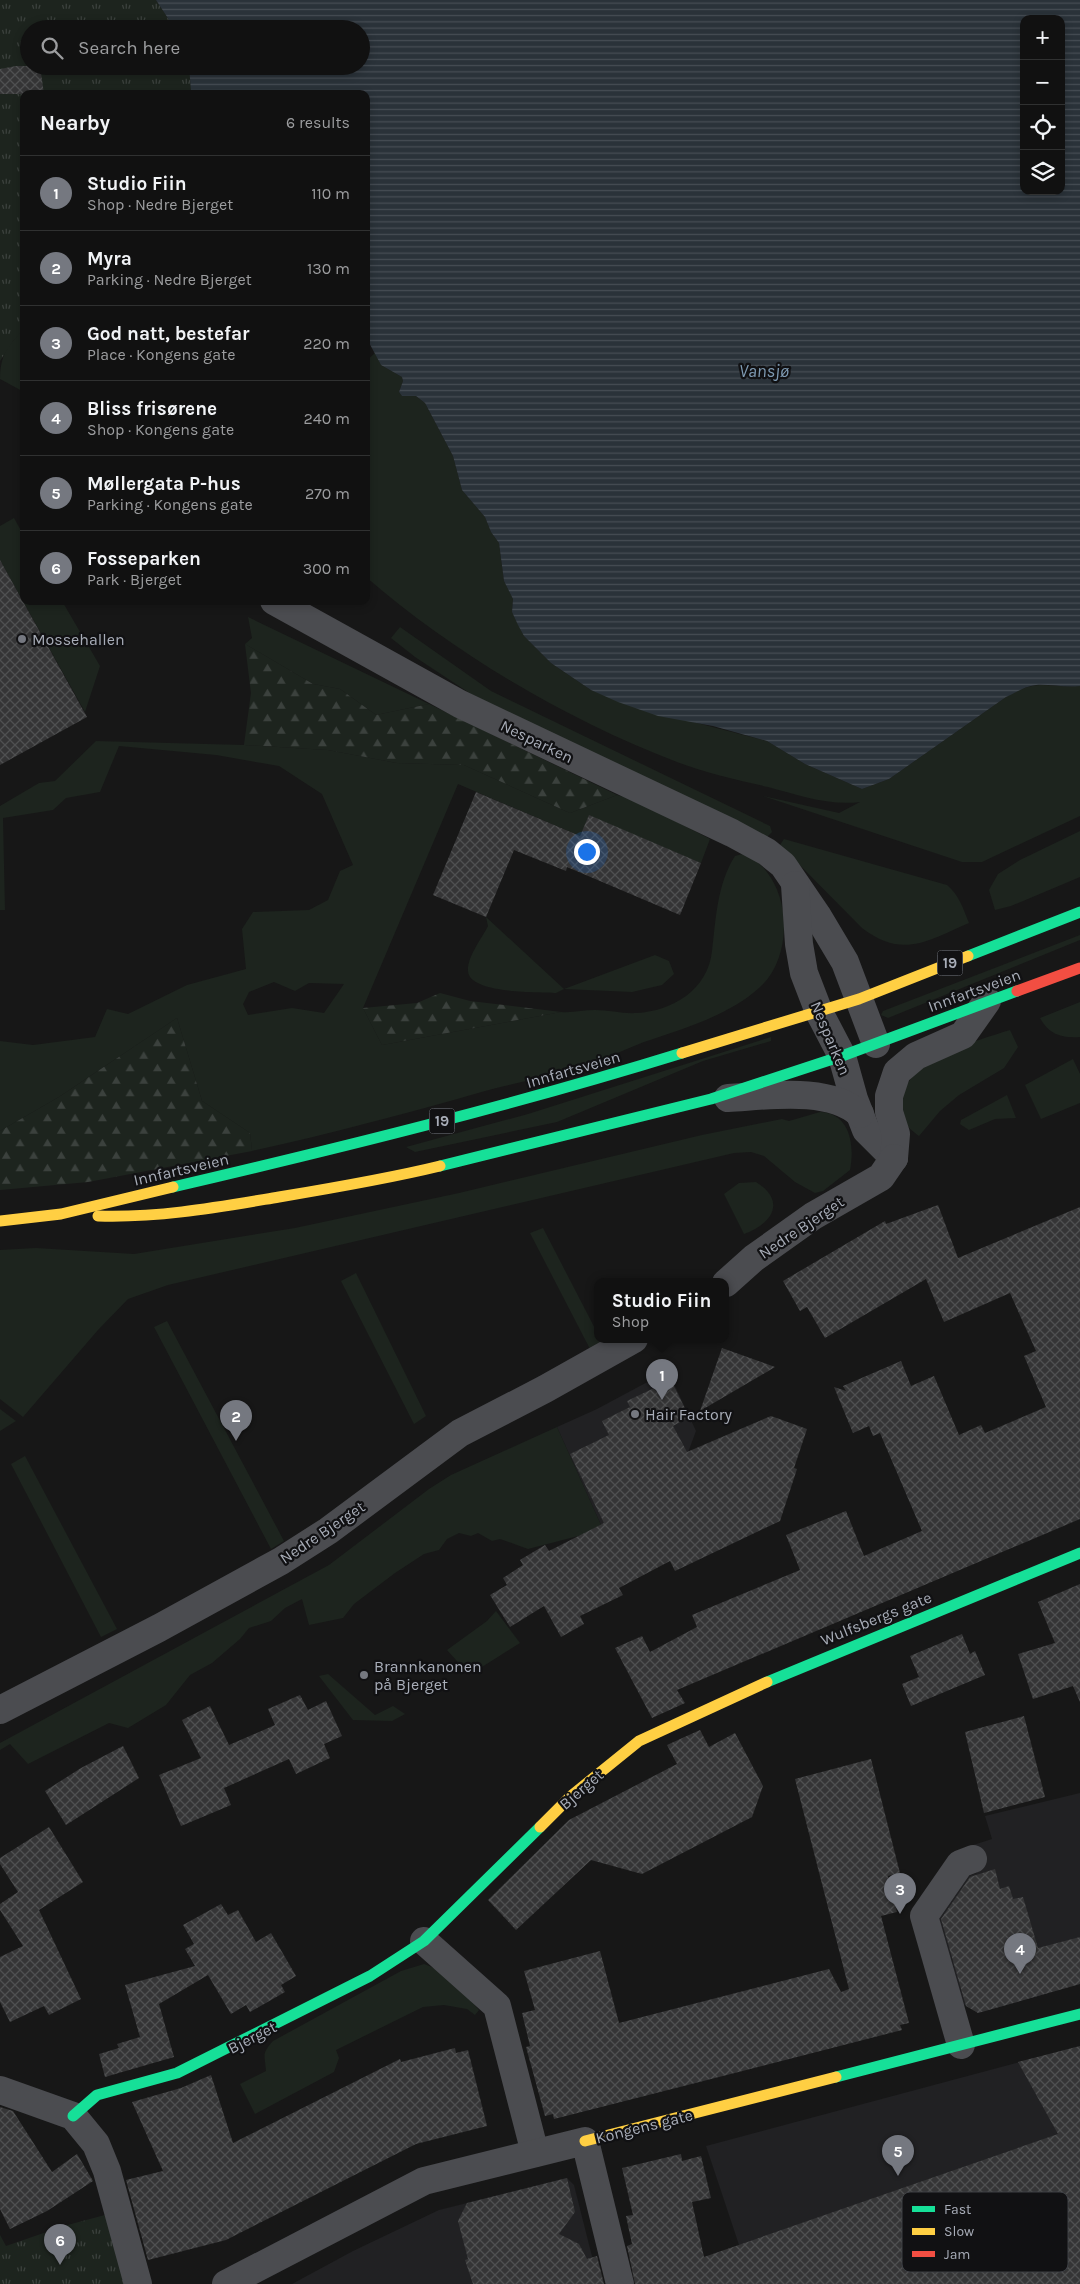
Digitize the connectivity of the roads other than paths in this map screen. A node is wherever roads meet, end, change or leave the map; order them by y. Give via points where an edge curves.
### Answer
1 (281, 605) edge
2 (795, 882) junction
3 (1080, 912) edge
4 (1080, 968) edge
5 (859, 999) junction
6 (987, 1001) junction
7 (819, 1012) junction
8 (876, 1044) junction
9 (842, 1056) junction
10 (712, 1099) junction
11 (860, 1114) junction
12 (888, 1167) junction
13 (61, 1214) junction
14 (0, 1221) edge
15 (729, 1280) edge
16 (627, 1343) edge
17 (1080, 1553) edge
18 (0, 1710) edge
19 (687, 1718) joint
20 (973, 1859) dead end
21 (424, 1941) junction
22 (1080, 2014) edge
23 (961, 2046) junction
24 (0, 2090) edge
25 (73, 2116) junction
26 (585, 2141) junction
27 (535, 2154) junction
28 (138, 2284) edge
29 (226, 2284) edge
30 (620, 2284) edge

1 - 2 street, Nesparken via 460,704 732,833 767,852 783,865
2 - 5 street, Nesparken via 845,962
2 - 7 street, Nesparken via 804,973
3 - 5 main road, Innfartsveien / 19
4 - 6 main road, Innfartsveien / 19
5 - 7 main road, Innfartsveien / 19
5 - 8 street, Nesparken
6 - 8 main road, Innfartsveien / 19
6 - 12 street via 963,1035 916,1056 898,1072 889,1096 889,1112 896,1134
7 - 9 street, Nesparken
7 - 13 main road, Innfartsveien / 19 via 569,1088 327,1151
8 - 9 main road, Innfartsveien / 19
9 - 10 main road, Innfartsveien / 19
9 - 11 street, Nesparken
10 - 11 street via 817,1096 833,1098
10 - 13 main road, Innfartsveien / 19 via 369,1181 192,1212 133,1217
11 - 12 street, Nesparken
12 - 15 street, Nedre Bjerget via 754,1258
13 - 14 main road, Innfartsveien / 19
16 - 18 street, Nedre Bjerget via 460,1433 328,1531 281,1561
17 - 19 main road, Wulfsbergs gate via 790,1671
19 - 21 main road, Bjerget via 639,1741 571,1796
20 - 23 street via 960,1864 924,1916
21 - 25 main road, Bjerget via 370,1976 219,2054 177,2073 97,2095
21 - 27 street via 497,2006
22 - 23 main road, Kongens gate
23 - 26 main road, Kongens gate
24 - 25 street
25 - 28 street via 96,2144 107,2171
26 - 27 street, Kongens gate
26 - 30 street
27 - 29 street, Kongens gate via 424,2181

